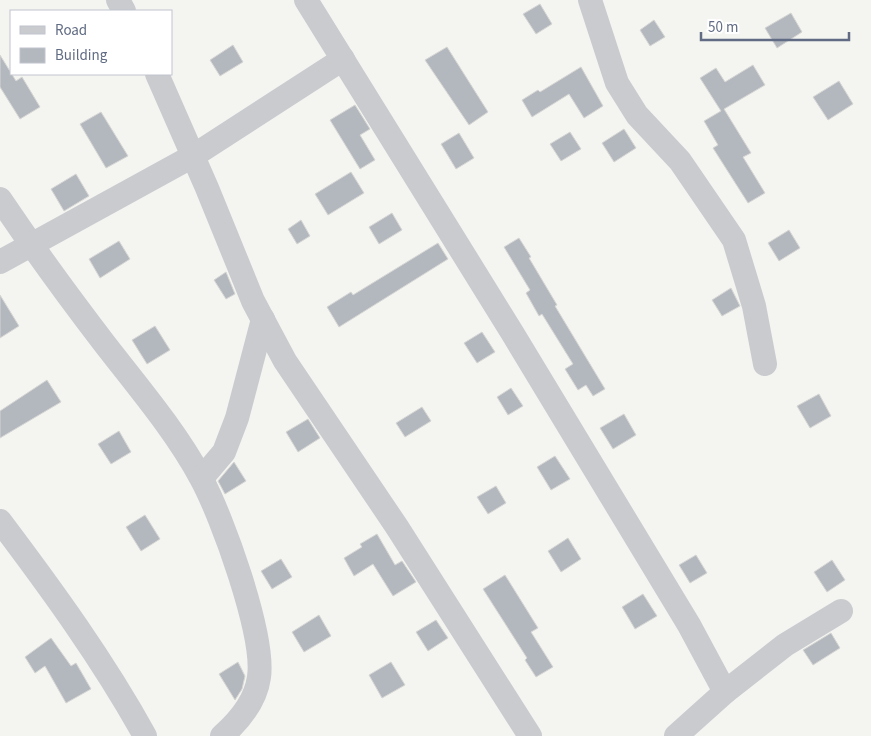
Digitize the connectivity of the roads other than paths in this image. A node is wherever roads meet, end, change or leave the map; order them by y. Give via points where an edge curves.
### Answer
1 (306, 0) edge
2 (590, 0) edge
3 (343, 59) junction
4 (157, 75) edge
5 (193, 156) junction
6 (0, 199) edge
7 (30, 244) junction
8 (0, 262) edge
9 (262, 319) junction
10 (765, 364) dead end
11 (202, 478) junction
12 (0, 520) edge
13 (842, 612) dead end
14 (725, 692) junction
15 (145, 736) edge
16 (222, 736) edge
17 (530, 736) edge
18 (676, 736) edge

1 - 3 street
2 - 10 street via 617,83 637,115 680,161 734,240 754,306
3 - 5 street
3 - 14 street via 689,625
4 - 5 street
5 - 7 street
5 - 9 street
6 - 7 street
7 - 8 street
7 - 11 street via 158,412
9 - 11 street via 237,418 224,452
9 - 17 street via 285,360 398,527
11 - 16 street via 243,587 258,646 259,677 252,700 235,725
12 - 15 street via 116,684
13 - 14 street via 785,645
14 - 18 street

